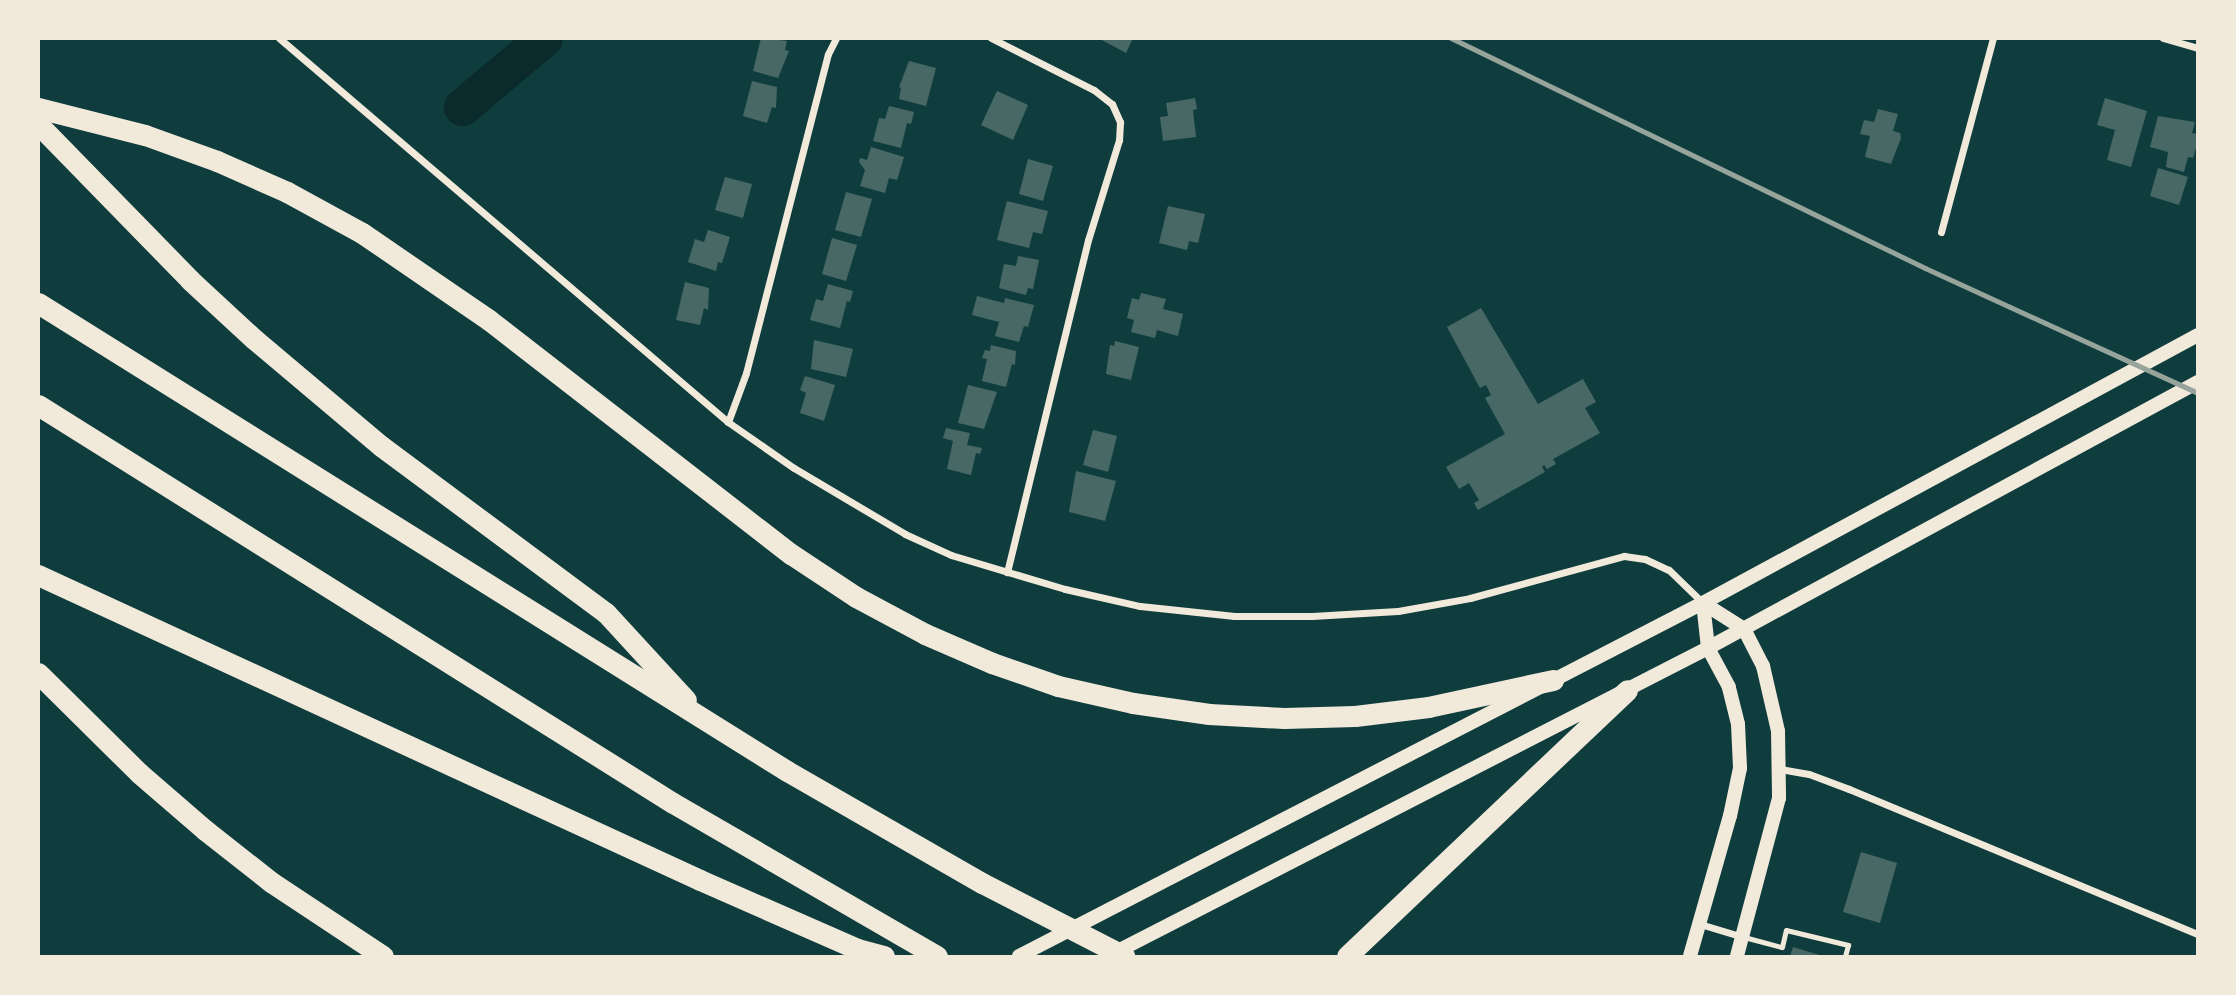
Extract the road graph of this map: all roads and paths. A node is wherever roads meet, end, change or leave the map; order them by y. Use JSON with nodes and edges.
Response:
{"nodes":[{"id":1,"x":279,"y":38,"type":"edge"},
{"id":2,"x":836,"y":38,"type":"edge"},
{"id":3,"x":1993,"y":38,"type":"edge"},
{"id":4,"x":2162,"y":38,"type":"edge"},
{"id":5,"x":992,"y":39,"type":"edge"},
{"id":6,"x":2197,"y":48,"type":"edge"},
{"id":7,"x":38,"y":108,"type":"edge"},
{"id":8,"x":38,"y":124,"type":"edge"},
{"id":9,"x":1941,"y":232,"type":"dead end"},
{"id":10,"x":38,"y":303,"type":"edge"},
{"id":11,"x":2197,"y":335,"type":"edge"},
{"id":12,"x":2197,"y":382,"type":"edge"},
{"id":13,"x":38,"y":405,"type":"edge"},
{"id":14,"x":728,"y":422,"type":"junction"},
{"id":15,"x":1007,"y":572,"type":"junction"},
{"id":16,"x":38,"y":575,"type":"edge"},
{"id":17,"x":1703,"y":603,"type":"junction"},
{"id":18,"x":1744,"y":629,"type":"junction"},
{"id":19,"x":1708,"y":648,"type":"junction"},
{"id":20,"x":38,"y":673,"type":"edge"},
{"id":21,"x":1553,"y":680,"type":"junction"},
{"id":22,"x":1627,"y":690,"type":"junction"},
{"id":23,"x":706,"y":722,"type":"junction"},
{"id":24,"x":1780,"y":769,"type":"junction"},
{"id":25,"x":1700,"y":924,"type":"junction"},
{"id":26,"x":2197,"y":934,"type":"edge"},
{"id":27,"x":1743,"y":937,"type":"junction"},
{"id":28,"x":1782,"y":947,"type":"junction"},
{"id":29,"x":383,"y":957,"type":"edge"},
{"id":30,"x":884,"y":957,"type":"edge"},
{"id":31,"x":937,"y":957,"type":"edge"},
{"id":32,"x":1019,"y":957,"type":"edge"},
{"id":33,"x":1107,"y":957,"type":"edge"},
{"id":34,"x":1124,"y":957,"type":"edge"},
{"id":35,"x":1347,"y":957,"type":"edge"},
{"id":36,"x":1689,"y":957,"type":"edge"},
{"id":37,"x":1737,"y":957,"type":"edge"},
{"id":38,"x":1779,"y":957,"type":"edge"},
{"id":39,"x":1845,"y":957,"type":"edge"}],
"edges":[{"from":1,"to":14,"type":"street"},
{"from":2,"to":14,"type":"street"},
{"from":3,"to":9,"type":"street"},
{"from":4,"to":6,"type":"street"},
{"from":5,"to":15,"type":"street"},
{"from":7,"to":21,"type":"highway"},
{"from":8,"to":23,"type":"highway"},
{"from":10,"to":23,"type":"highway"},
{"from":11,"to":17,"type":"main road"},
{"from":12,"to":18,"type":"main road"},
{"from":13,"to":31,"type":"highway"},
{"from":14,"to":15,"type":"street"},
{"from":15,"to":17,"type":"street"},
{"from":16,"to":30,"type":"highway"},
{"from":17,"to":18,"type":"main road"},
{"from":17,"to":19,"type":"main road"},
{"from":17,"to":21,"type":"main road"},
{"from":18,"to":19,"type":"main road"},
{"from":18,"to":24,"type":"main road"},
{"from":19,"to":22,"type":"main road"},
{"from":19,"to":25,"type":"main road"},
{"from":20,"to":29,"type":"highway"},
{"from":21,"to":32,"type":"main road"},
{"from":22,"to":33,"type":"main road"},
{"from":22,"to":35,"type":"highway"},
{"from":23,"to":34,"type":"highway"},
{"from":24,"to":26,"type":"street"},
{"from":24,"to":27,"type":"main road"},
{"from":25,"to":27,"type":"street"},
{"from":25,"to":36,"type":"main road"},
{"from":27,"to":28,"type":"lane"},
{"from":27,"to":37,"type":"main road"},
{"from":28,"to":38,"type":"lane"},
{"from":28,"to":39,"type":"lane"}]}
